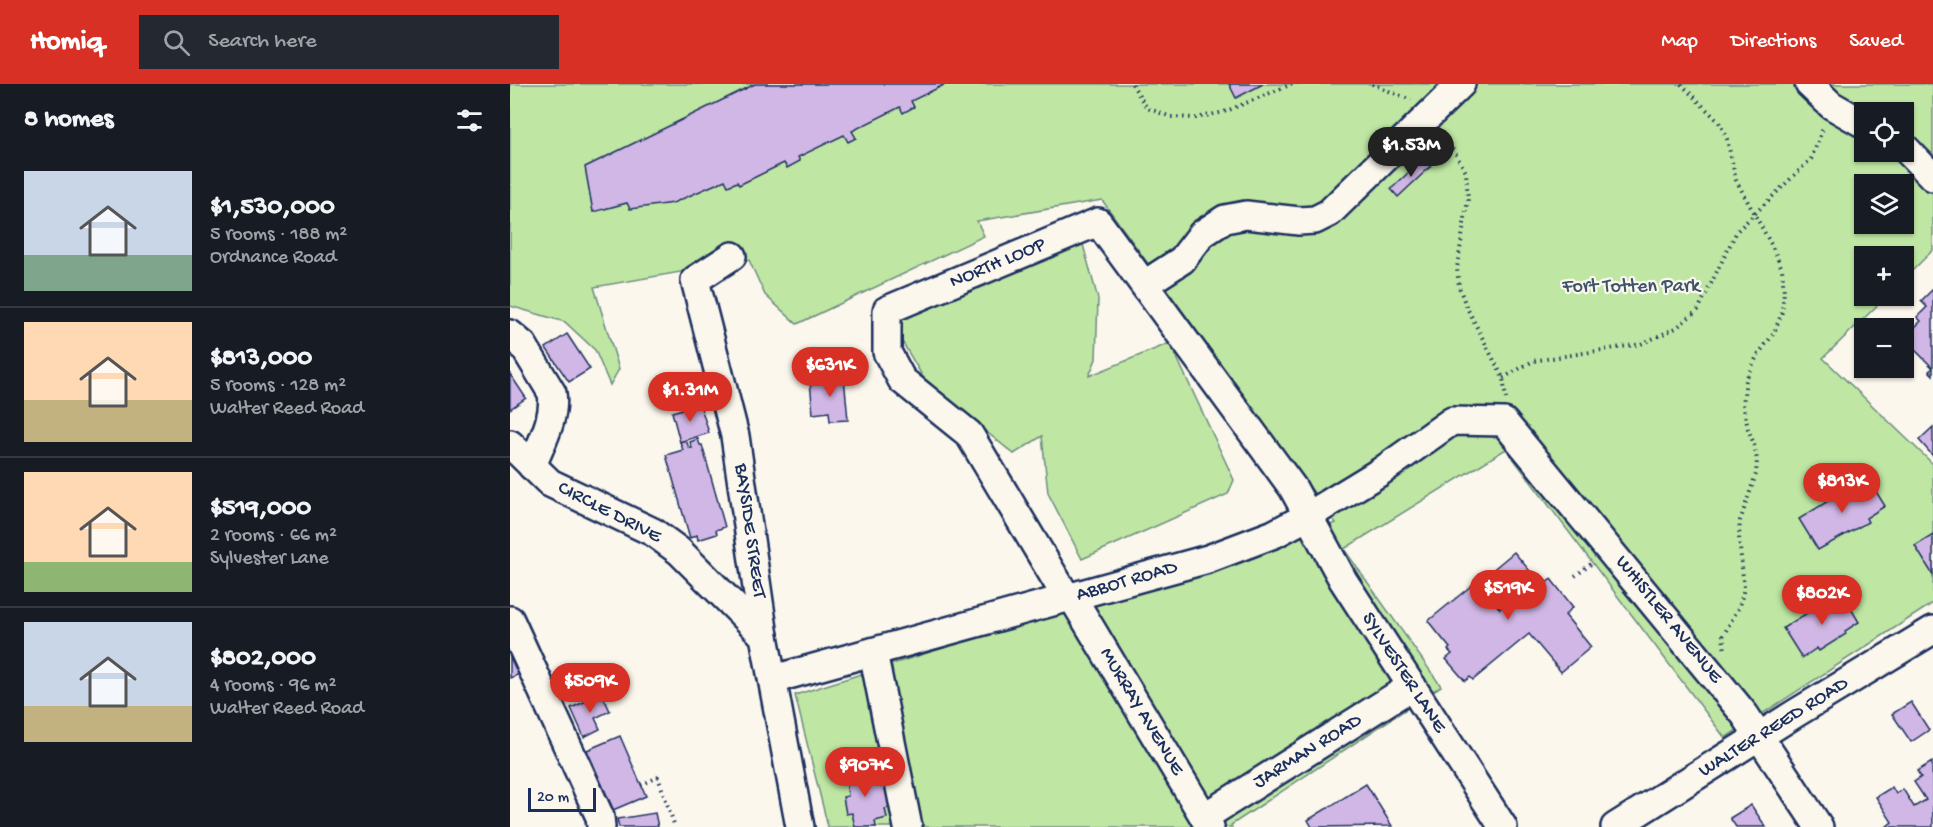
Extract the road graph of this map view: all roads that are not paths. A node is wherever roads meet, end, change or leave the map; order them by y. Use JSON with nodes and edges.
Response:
{"nodes":[{"id":1,"x":1461,"y":84,"type":"edge"},
{"id":2,"x":1809,"y":84,"type":"edge"},
{"id":3,"x":1854,"y":118,"type":"edge"},
{"id":4,"x":1914,"y":157,"type":"edge"},
{"id":5,"x":1933,"y":177,"type":"edge"},
{"id":6,"x":732,"y":256,"type":"dead end"},
{"id":7,"x":1145,"y":284,"type":"junction"},
{"id":8,"x":510,"y":334,"type":"edge"},
{"id":9,"x":1506,"y":415,"type":"joint"},
{"id":10,"x":510,"y":444,"type":"edge"},
{"id":11,"x":532,"y":466,"type":"junction"},
{"id":12,"x":1308,"y":516,"type":"junction"},
{"id":13,"x":1070,"y":597,"type":"junction"},
{"id":14,"x":510,"y":620,"type":"edge"},
{"id":15,"x":1933,"y":630,"type":"edge"},
{"id":16,"x":764,"y":636,"type":"junction"},
{"id":17,"x":873,"y":652,"type":"junction"},
{"id":18,"x":774,"y":679,"type":"junction"},
{"id":19,"x":1412,"y":686,"type":"junction"},
{"id":20,"x":1760,"y":737,"type":"junction"},
{"id":21,"x":1207,"y":822,"type":"edge"},
{"id":22,"x":601,"y":827,"type":"edge"},
{"id":23,"x":800,"y":827,"type":"edge"},
{"id":24,"x":908,"y":827,"type":"edge"},
{"id":25,"x":1503,"y":827,"type":"edge"},
{"id":26,"x":1615,"y":827,"type":"edge"},
{"id":27,"x":1819,"y":827,"type":"edge"}],
"edges":[{"from":1,"to":7,"type":"street"},
{"from":2,"to":3,"type":"street"},
{"from":4,"to":5,"type":"street"},
{"from":6,"to":16,"type":"street","name":"BAYSIDE STREET"},
{"from":7,"to":12,"type":"street","name":"NORTH LOOP"},
{"from":7,"to":13,"type":"street","name":"NORTH LOOP"},
{"from":8,"to":11,"type":"street"},
{"from":9,"to":12,"type":"street","name":"ABBOT ROAD"},
{"from":9,"to":20,"type":"street","name":"WHISTLER AVENUE"},
{"from":10,"to":11,"type":"street","name":"CIRCLE DRIVE"},
{"from":11,"to":16,"type":"street","name":"CIRCLE DRIVE"},
{"from":12,"to":13,"type":"street","name":"ABBOT ROAD"},
{"from":12,"to":19,"type":"street","name":"SYLVESTER LANE"},
{"from":13,"to":17,"type":"street","name":"ABBOT ROAD"},
{"from":13,"to":21,"type":"street","name":"MURRAY AVENUE"},
{"from":14,"to":22,"type":"street"},
{"from":15,"to":20,"type":"street","name":"WALTER REED ROAD"},
{"from":16,"to":18,"type":"street","name":"BAYSIDE STREET"},
{"from":17,"to":18,"type":"street","name":"ABBOT ROAD"},
{"from":17,"to":24,"type":"street"},
{"from":18,"to":23,"type":"street","name":"BAYSIDE STREET"},
{"from":19,"to":21,"type":"street","name":"JARMAN ROAD"},
{"from":19,"to":25,"type":"street","name":"SYLVESTER LANE"},
{"from":20,"to":26,"type":"street","name":"WALTER REED ROAD"},
{"from":20,"to":27,"type":"street","name":"WHISTLER AVENUE"}]}
